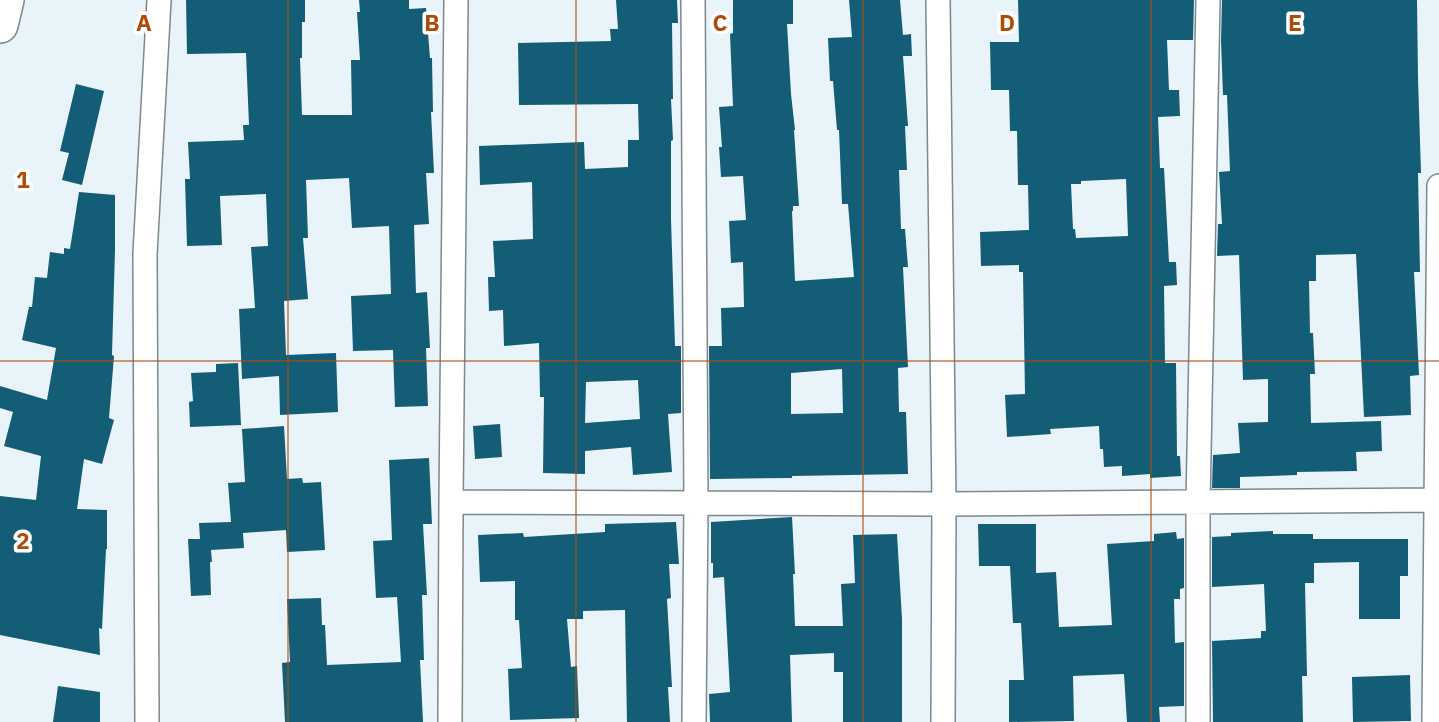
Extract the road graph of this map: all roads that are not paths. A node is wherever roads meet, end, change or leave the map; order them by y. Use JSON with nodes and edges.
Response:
{"nodes":[{"id":1,"x":6,"y":0,"type":"edge"},
{"id":2,"x":159,"y":0,"type":"edge"},
{"id":3,"x":456,"y":0,"type":"edge"},
{"id":4,"x":693,"y":0,"type":"edge"},
{"id":5,"x":938,"y":0,"type":"edge"},
{"id":6,"x":1208,"y":0,"type":"edge"},
{"id":7,"x":0,"y":25,"type":"edge"},
{"id":8,"x":1439,"y":186,"type":"edge"},
{"id":9,"x":1437,"y":500,"type":"junction"},
{"id":10,"x":451,"y":502,"type":"junction"},
{"id":11,"x":1198,"y":502,"type":"junction"},
{"id":12,"x":696,"y":503,"type":"junction"},
{"id":13,"x":944,"y":504,"type":"junction"},
{"id":14,"x":146,"y":722,"type":"edge"},
{"id":15,"x":450,"y":722,"type":"edge"},
{"id":16,"x":694,"y":722,"type":"edge"},
{"id":17,"x":943,"y":722,"type":"edge"},
{"id":18,"x":1198,"y":722,"type":"edge"},
{"id":19,"x":1434,"y":722,"type":"edge"}],
"edges":[{"from":1,"to":7,"type":"main road"},
{"from":2,"to":14,"type":"street"},
{"from":3,"to":10,"type":"street"},
{"from":4,"to":12,"type":"street"},
{"from":5,"to":13,"type":"street"},
{"from":6,"to":11,"type":"street"},
{"from":8,"to":9,"type":"street"},
{"from":9,"to":11,"type":"street"},
{"from":9,"to":19,"type":"street"},
{"from":10,"to":12,"type":"street"},
{"from":10,"to":15,"type":"street"},
{"from":11,"to":13,"type":"street"},
{"from":11,"to":18,"type":"street"},
{"from":12,"to":13,"type":"street"},
{"from":12,"to":16,"type":"street"},
{"from":13,"to":17,"type":"street"}]}
